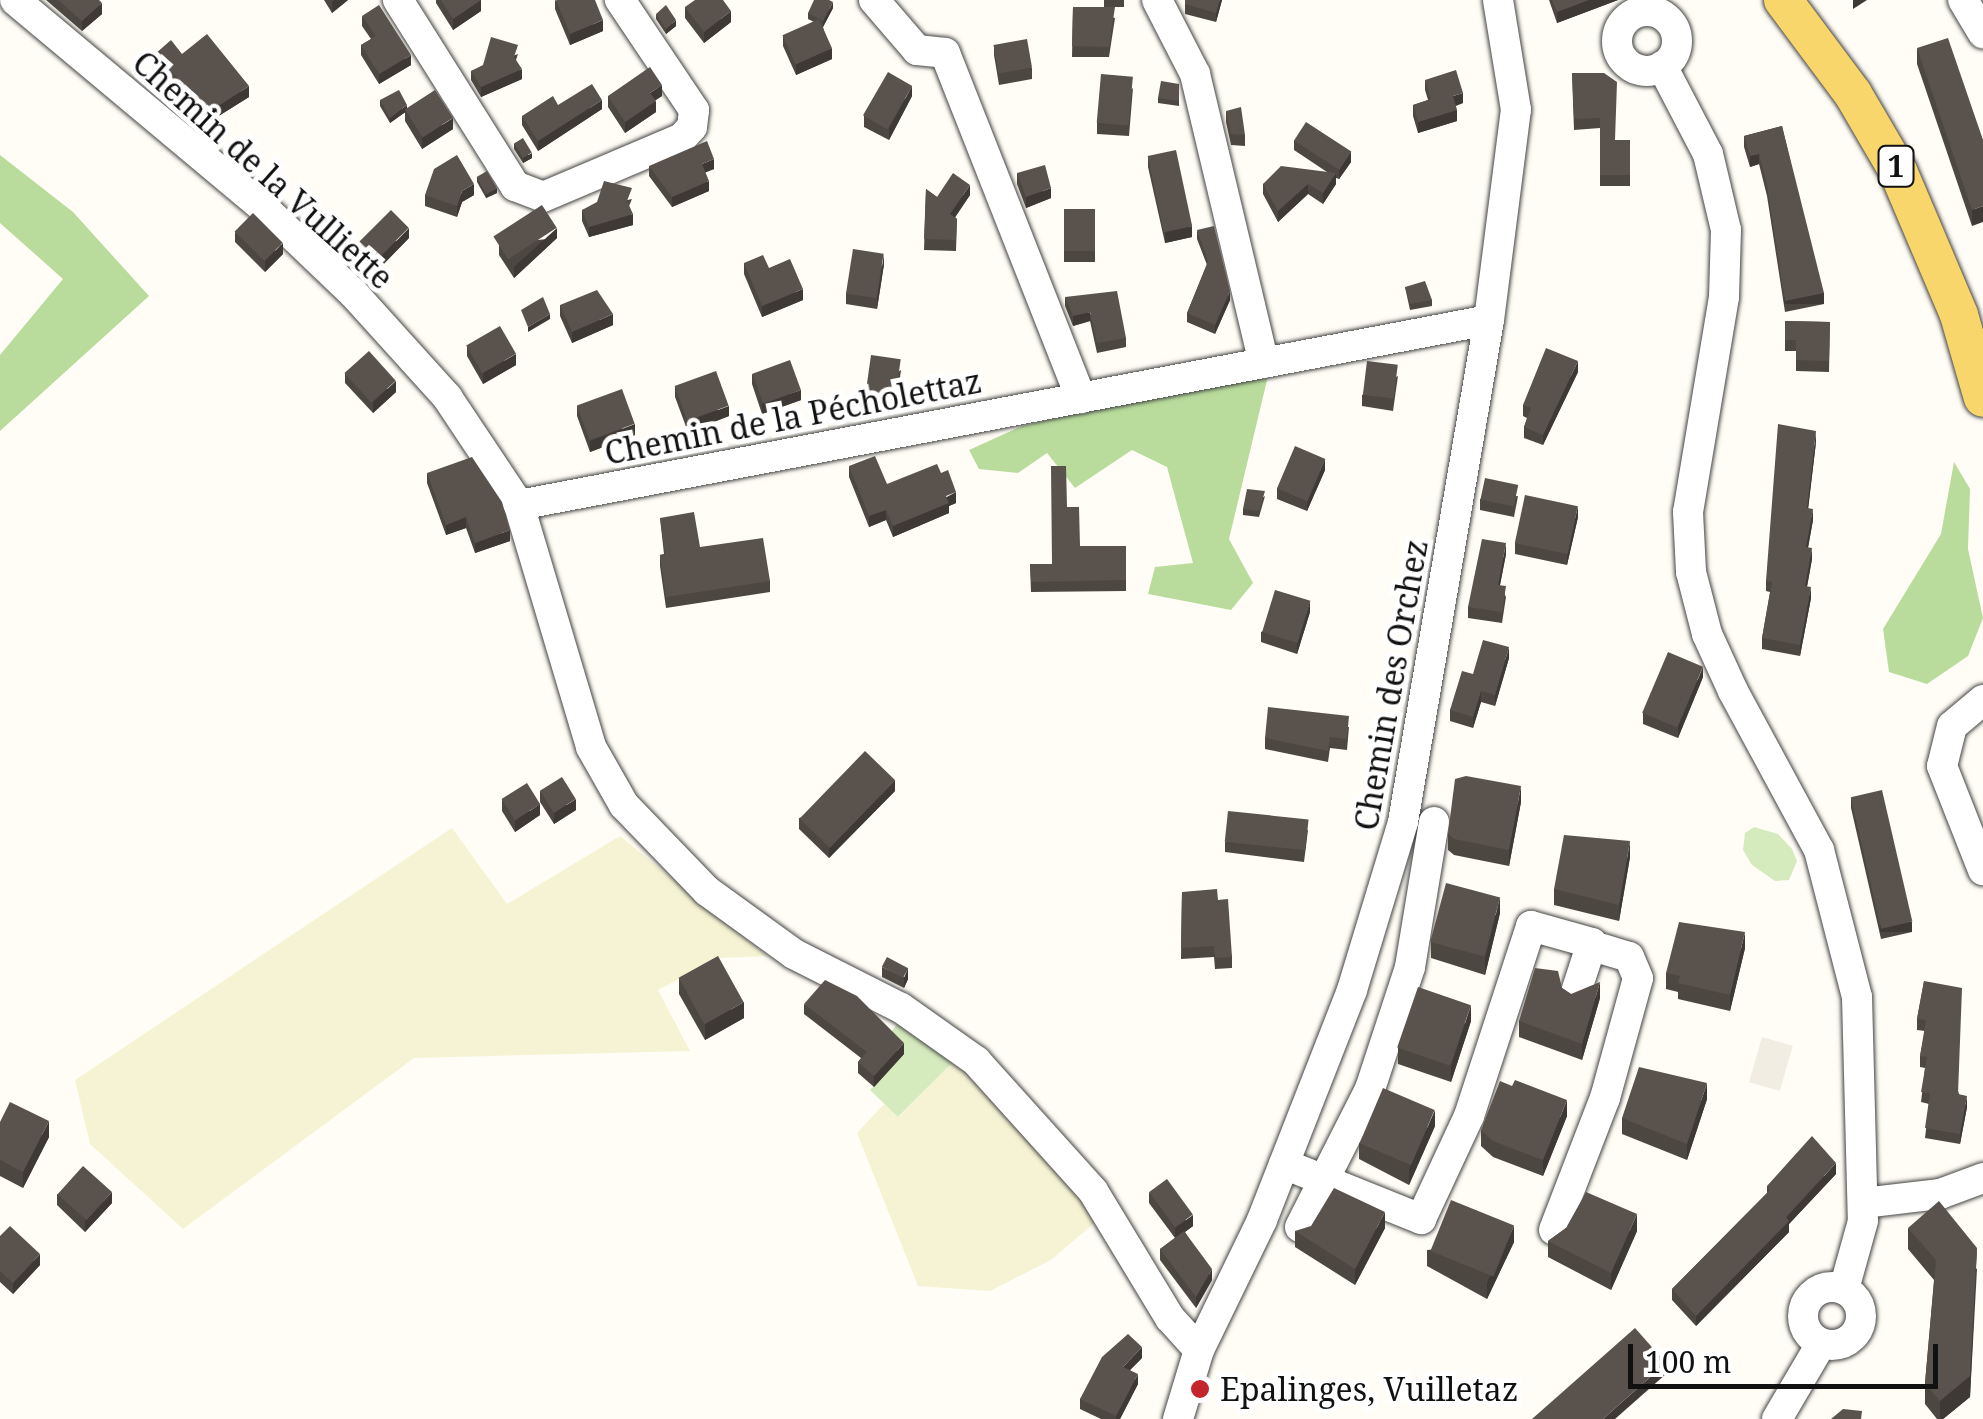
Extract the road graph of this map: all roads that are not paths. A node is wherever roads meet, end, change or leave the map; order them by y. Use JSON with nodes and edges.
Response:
{"nodes":[{"id":1,"x":15,"y":0,"type":"edge"},
{"id":2,"x":398,"y":0,"type":"edge"},
{"id":3,"x":620,"y":0,"type":"edge"},
{"id":4,"x":874,"y":0,"type":"edge"},
{"id":5,"x":1157,"y":0,"type":"edge"},
{"id":6,"x":1498,"y":0,"type":"edge"},
{"id":7,"x":1783,"y":0,"type":"edge"},
{"id":8,"x":1962,"y":0,"type":"edge"},
{"id":9,"x":1983,"y":33,"type":"edge"},
{"id":10,"x":1662,"y":66,"type":"dead end"},
{"id":11,"x":1490,"y":320,"type":"junction"},
{"id":12,"x":1977,"y":358,"type":"edge"},
{"id":13,"x":1264,"y":362,"type":"junction"},
{"id":14,"x":1081,"y":398,"type":"junction"},
{"id":15,"x":1983,"y":398,"type":"edge"},
{"id":16,"x":519,"y":505,"type":"junction"},
{"id":17,"x":1983,"y":700,"type":"edge"},
{"id":18,"x":1434,"y":822,"type":"dead end"},
{"id":19,"x":1983,"y":870,"type":"edge"},
{"id":20,"x":1602,"y":949,"type":"dead end"},
{"id":21,"x":1576,"y":992,"type":"edge"},
{"id":22,"x":1284,"y":1164,"type":"junction"},
{"id":23,"x":1328,"y":1177,"type":"junction"},
{"id":24,"x":1983,"y":1178,"type":"edge"},
{"id":25,"x":1863,"y":1203,"type":"junction"},
{"id":26,"x":1300,"y":1227,"type":"edge"},
{"id":27,"x":1554,"y":1230,"type":"dead end"},
{"id":28,"x":1844,"y":1289,"type":"junction"},
{"id":29,"x":1821,"y":1344,"type":"junction"},
{"id":30,"x":1199,"y":1350,"type":"junction"},
{"id":31,"x":1178,"y":1419,"type":"edge"},
{"id":32,"x":1777,"y":1419,"type":"edge"}],
"edges":[{"from":1,"to":16,"type":"street","name":"Chemin de la Vulliette"},
{"from":2,"to":3,"type":"street"},
{"from":4,"to":14,"type":"street"},
{"from":5,"to":13,"type":"street"},
{"from":6,"to":11,"type":"street","name":"Chemin des Orchez"},
{"from":7,"to":12,"type":"main road","number":"1"},
{"from":8,"to":9,"type":"street"},
{"from":10,"to":25,"type":"street"},
{"from":11,"to":13,"type":"street","name":"Chemin de la Pécholettaz"},
{"from":11,"to":22,"type":"street","name":"Chemin des Orchez"},
{"from":12,"to":15,"type":"main road","number":"1"},
{"from":13,"to":14,"type":"street","name":"Chemin de la Pécholettaz"},
{"from":14,"to":16,"type":"street","name":"Chemin de la Pécholettaz"},
{"from":16,"to":30,"type":"street","name":"Chemin de la Vulliette"},
{"from":17,"to":19,"type":"street"},
{"from":18,"to":23,"type":"street"},
{"from":20,"to":27,"type":"street"},
{"from":21,"to":23,"type":"street"},
{"from":22,"to":23,"type":"street"},
{"from":22,"to":30,"type":"street","name":"Chemin des Orchez"},
{"from":23,"to":26,"type":"street"},
{"from":24,"to":25,"type":"street"},
{"from":25,"to":28,"type":"street"},
{"from":28,"to":29,"type":"street"},
{"from":28,"to":29,"type":"street"},
{"from":29,"to":32,"type":"street"},
{"from":30,"to":31,"type":"street","name":"Chemin des Orchez"}]}
